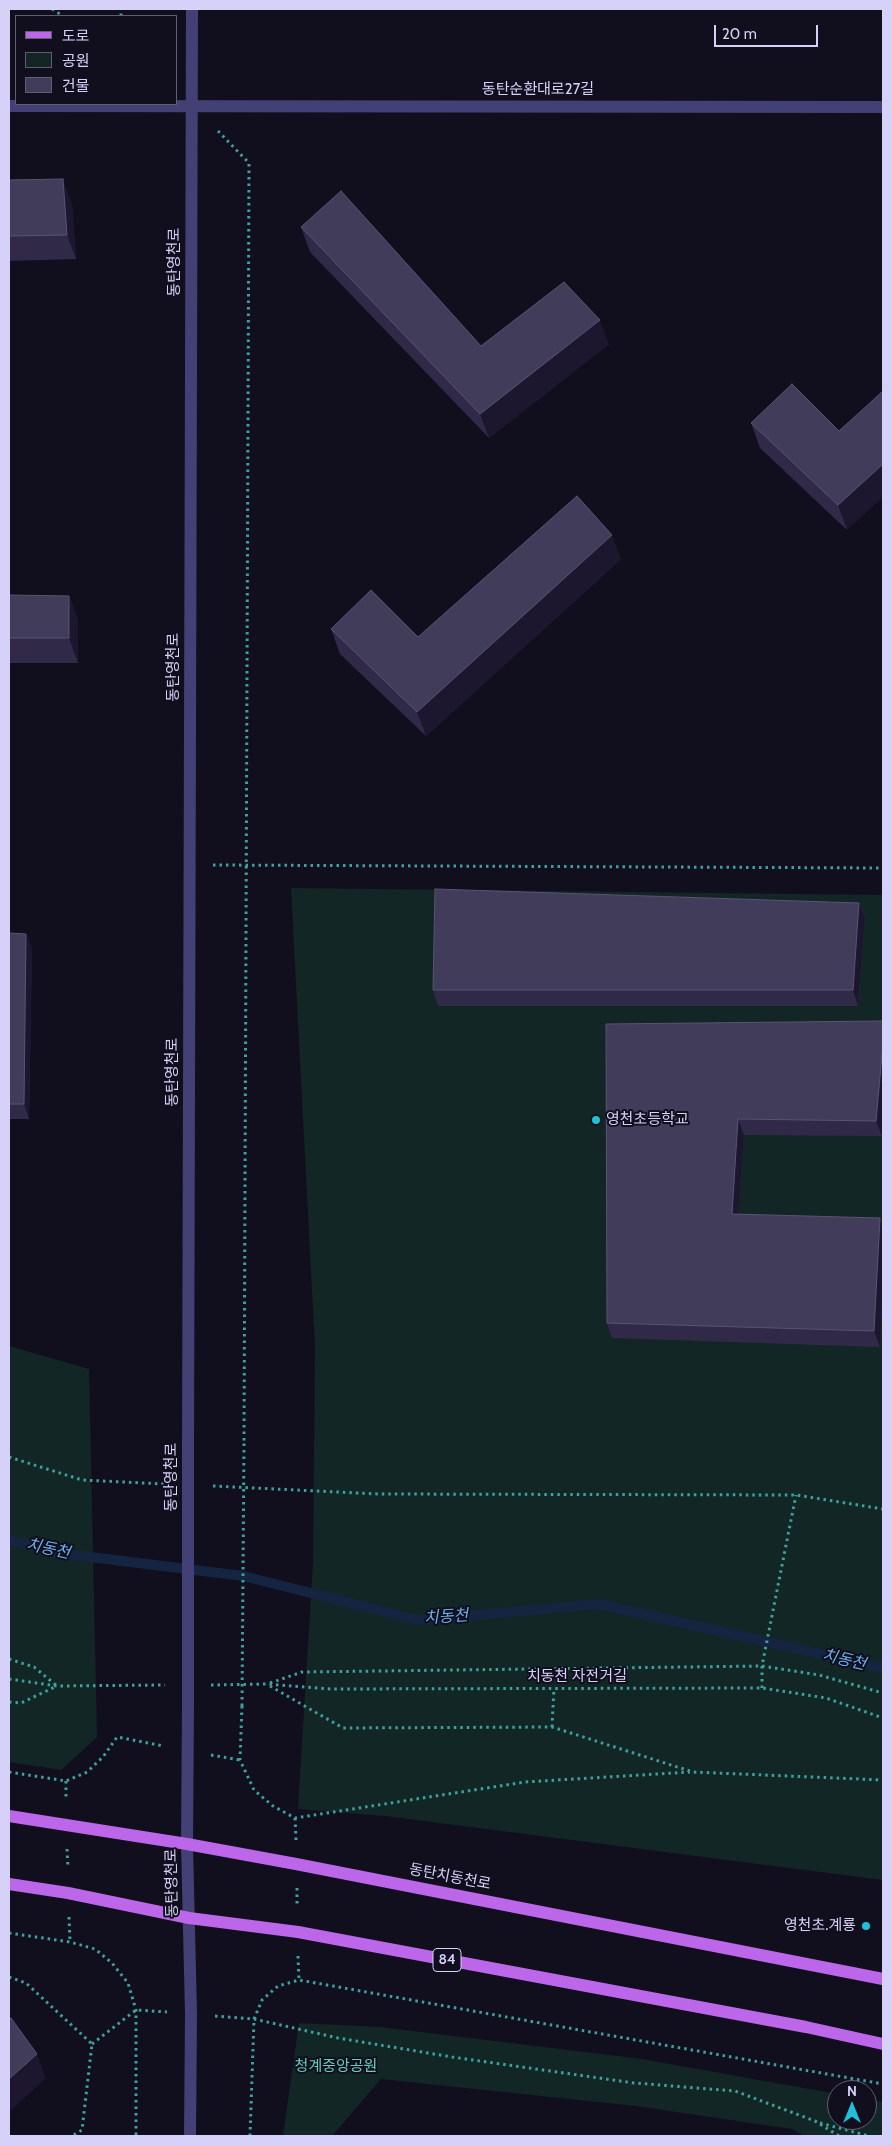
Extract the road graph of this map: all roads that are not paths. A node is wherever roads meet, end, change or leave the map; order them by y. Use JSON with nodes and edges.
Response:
{"nodes":[{"id":1,"x":192,"y":9,"type":"edge"},
{"id":2,"x":192,"y":105,"type":"junction"},
{"id":3,"x":9,"y":106,"type":"edge"},
{"id":4,"x":883,"y":107,"type":"edge"},
{"id":5,"x":9,"y":1816,"type":"edge"},
{"id":6,"x":187,"y":1844,"type":"junction"},
{"id":7,"x":9,"y":1884,"type":"edge"},
{"id":8,"x":189,"y":1918,"type":"junction"},
{"id":9,"x":883,"y":1979,"type":"edge"},
{"id":10,"x":883,"y":2044,"type":"edge"},
{"id":11,"x":190,"y":2136,"type":"edge"}],
"edges":[{"from":1,"to":2,"type":"street","name":"동탄영천로"},
{"from":2,"to":3,"type":"street","name":"동탄순환대로27길"},
{"from":2,"to":4,"type":"street","name":"동탄순환대로27길"},
{"from":2,"to":6,"type":"street","name":"동탄영천로","bridge":true},
{"from":5,"to":6,"type":"main road","name":"동탄치동천로"},
{"from":6,"to":8,"type":"street","name":"동탄영천로"},
{"from":6,"to":9,"type":"main road","name":"동탄치동천로"},
{"from":7,"to":8,"type":"main road","number":"84"},
{"from":8,"to":10,"type":"main road","number":"84"},
{"from":8,"to":11,"type":"street","name":"동탄영천로"}]}
